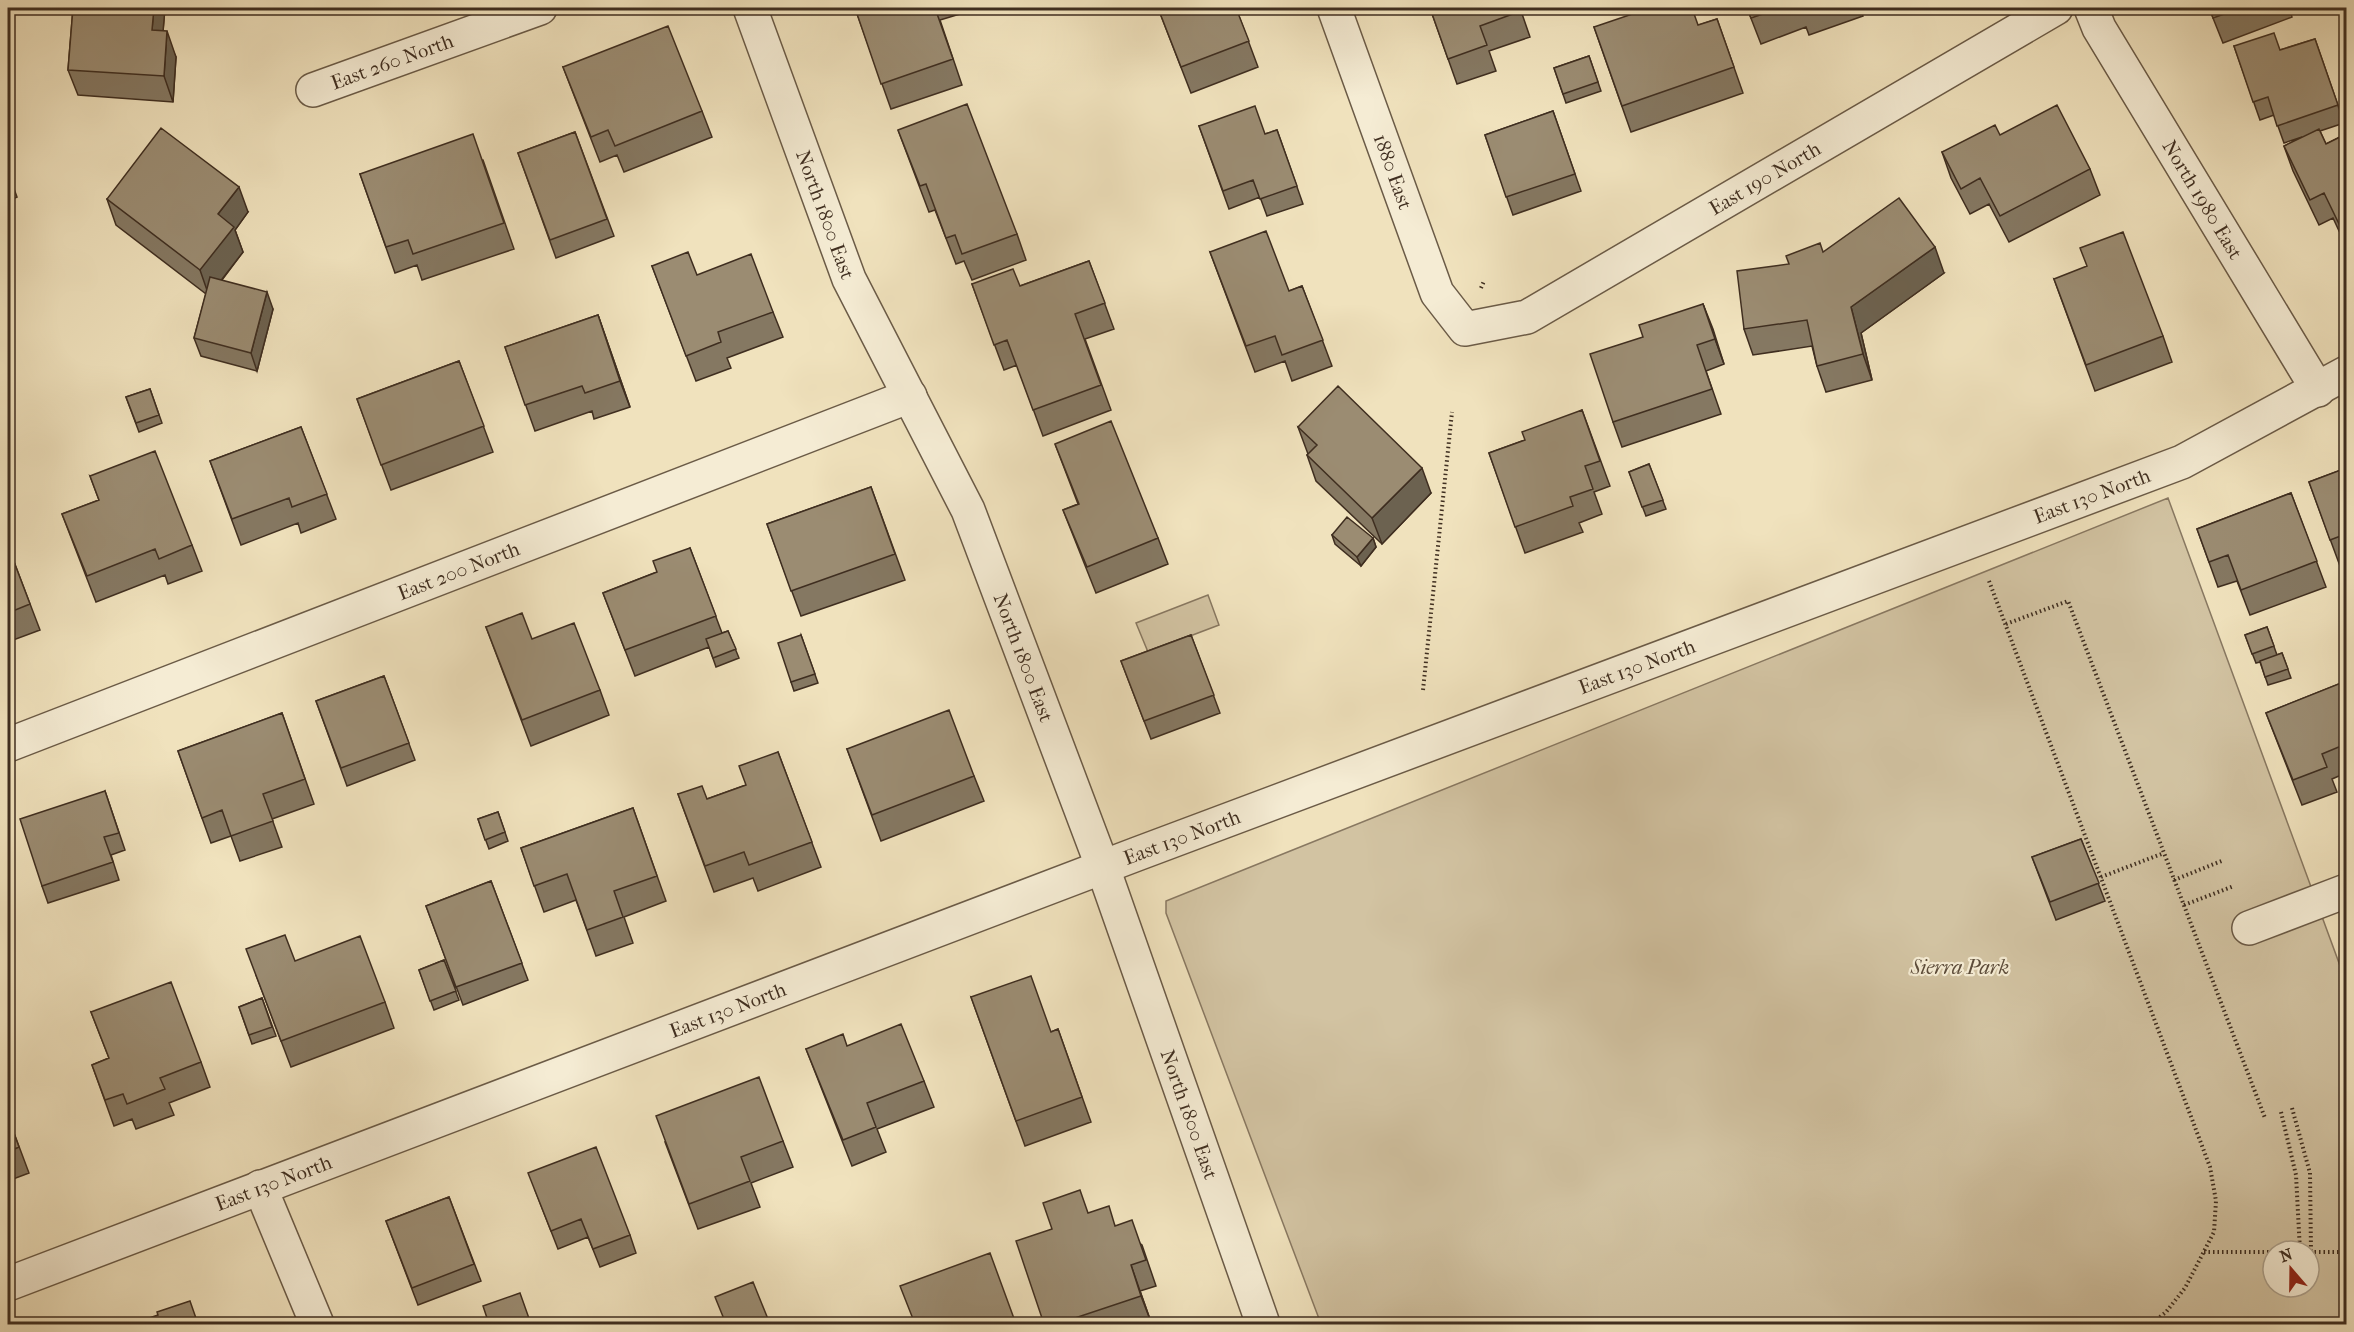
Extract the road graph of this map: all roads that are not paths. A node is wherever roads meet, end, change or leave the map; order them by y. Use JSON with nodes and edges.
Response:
{"nodes":[{"id":1,"x":540,"y":8,"type":"edge"},
{"id":2,"x":750,"y":8,"type":"edge"},
{"id":3,"x":1334,"y":8,"type":"edge"},
{"id":4,"x":2055,"y":8,"type":"edge"},
{"id":5,"x":2091,"y":8,"type":"edge"},
{"id":6,"x":313,"y":90,"type":"dead end"},
{"id":7,"x":1465,"y":330,"type":"joint"},
{"id":8,"x":2346,"y":373,"type":"edge"},
{"id":9,"x":2318,"y":390,"type":"junction"},
{"id":10,"x":910,"y":396,"type":"junction"},
{"id":11,"x":8,"y":745,"type":"edge"},
{"id":12,"x":1103,"y":868,"type":"junction"},
{"id":13,"x":2346,"y":891,"type":"edge"},
{"id":14,"x":2249,"y":928,"type":"dead end"},
{"id":15,"x":260,"y":1187,"type":"junction"},
{"id":16,"x":8,"y":1284,"type":"edge"},
{"id":17,"x":317,"y":1324,"type":"edge"},
{"id":18,"x":1263,"y":1324,"type":"edge"}],
"edges":[{"from":1,"to":6,"type":"street","name":"East 260 North"},
{"from":2,"to":10,"type":"street","name":"North 1800 East"},
{"from":3,"to":7,"type":"street","name":"1880 East"},
{"from":4,"to":7,"type":"street","name":"East 190 North"},
{"from":5,"to":9,"type":"street","name":"North 1980 East"},
{"from":8,"to":9,"type":"street","name":"East 130 North"},
{"from":9,"to":12,"type":"street","name":"East 130 North"},
{"from":10,"to":11,"type":"street","name":"East 200 North"},
{"from":10,"to":12,"type":"street","name":"North 1800 East"},
{"from":12,"to":15,"type":"street","name":"East 130 North"},
{"from":12,"to":18,"type":"street","name":"North 1800 East"},
{"from":13,"to":14,"type":"street"},
{"from":15,"to":16,"type":"street","name":"East 130 North"},
{"from":15,"to":17,"type":"street"}]}
